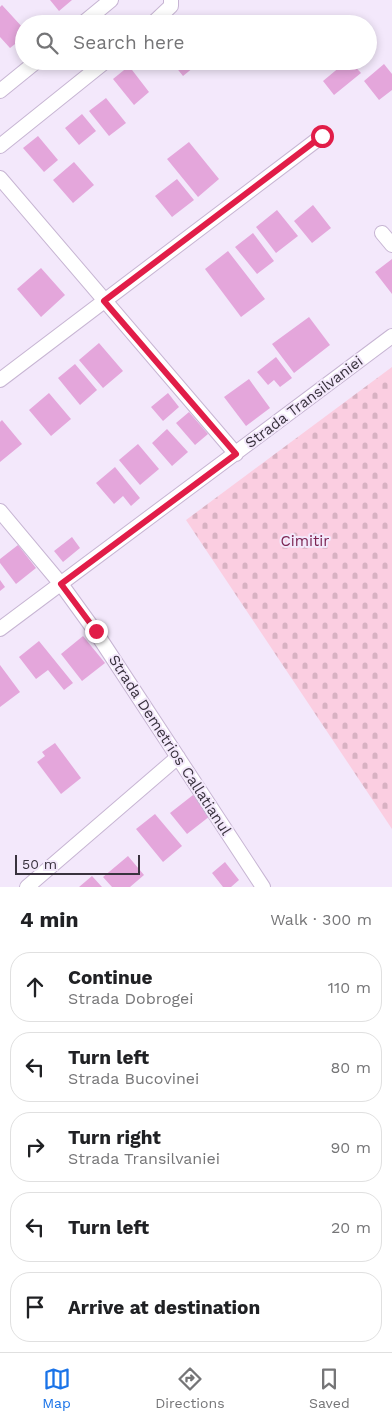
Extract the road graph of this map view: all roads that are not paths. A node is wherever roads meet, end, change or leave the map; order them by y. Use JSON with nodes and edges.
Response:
{"nodes":[{"id":1,"x":111,"y":0,"type":"edge"},
{"id":2,"x":170,"y":0,"type":"edge"},
{"id":3,"x":93,"y":15,"type":"edge"},
{"id":4,"x":162,"y":15,"type":"edge"},
{"id":5,"x":26,"y":70,"type":"edge"},
{"id":6,"x":95,"y":70,"type":"edge"},
{"id":7,"x":0,"y":92,"type":"edge"},
{"id":8,"x":322,"y":136,"type":"dead end"},
{"id":9,"x":0,"y":146,"type":"edge"},
{"id":10,"x":0,"y":178,"type":"edge"},
{"id":11,"x":382,"y":233,"type":"dead end"},
{"id":12,"x":392,"y":245,"type":"edge"},
{"id":13,"x":104,"y":301,"type":"junction"},
{"id":14,"x":392,"y":336,"type":"edge"},
{"id":15,"x":2,"y":375,"type":"edge"},
{"id":16,"x":236,"y":454,"type":"junction"},
{"id":17,"x":0,"y":511,"type":"edge"},
{"id":18,"x":61,"y":584,"type":"junction"},
{"id":19,"x":0,"y":629,"type":"edge"},
{"id":20,"x":178,"y":757,"type":"junction"},
{"id":21,"x":26,"y":887,"type":"edge"},
{"id":22,"x":263,"y":887,"type":"edge"}],
"edges":[{"from":1,"to":3,"type":"street"},
{"from":2,"to":4,"type":"street"},
{"from":5,"to":7,"type":"street"},
{"from":6,"to":9,"type":"street"},
{"from":8,"to":13,"type":"street"},
{"from":10,"to":13,"type":"street"},
{"from":11,"to":12,"type":"street"},
{"from":13,"to":15,"type":"street"},
{"from":13,"to":16,"type":"street"},
{"from":14,"to":16,"type":"street","name":"Strada Transilvaniei"},
{"from":16,"to":18,"type":"street","name":"Strada Transilvaniei"},
{"from":17,"to":18,"type":"street","name":"Strada Demetrios Callatianul"},
{"from":18,"to":19,"type":"street","name":"Strada Transilvaniei"},
{"from":18,"to":20,"type":"street","name":"Strada Demetrios Callatianul"},
{"from":20,"to":21,"type":"street"},
{"from":20,"to":22,"type":"street","name":"Strada Demetrios Callatianul"}]}
